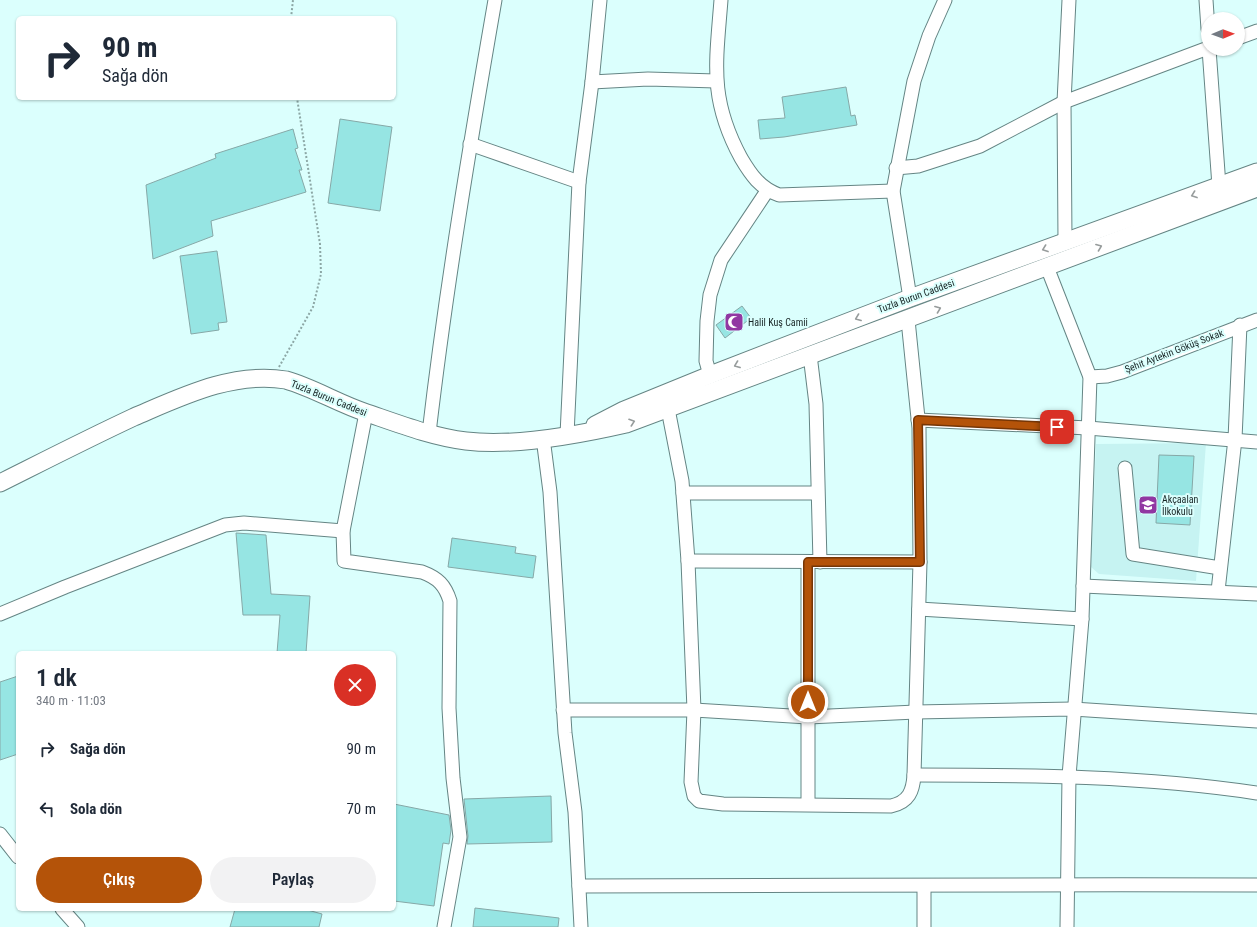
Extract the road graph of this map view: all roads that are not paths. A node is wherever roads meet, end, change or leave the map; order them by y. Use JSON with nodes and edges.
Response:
{"nodes":[{"id":1,"x":495,"y":0,"type":"edge"},
{"id":2,"x":600,"y":0,"type":"edge"},
{"id":3,"x":721,"y":0,"type":"edge"},
{"id":4,"x":945,"y":0,"type":"edge"},
{"id":5,"x":1069,"y":0,"type":"edge"},
{"id":6,"x":1206,"y":0,"type":"edge"},
{"id":7,"x":1207,"y":12,"type":"edge"},
{"id":8,"x":1257,"y":31,"type":"edge"},
{"id":9,"x":1245,"y":35,"type":"edge"},
{"id":10,"x":1201,"y":52,"type":"edge"},
{"id":11,"x":1210,"y":56,"type":"edge"},
{"id":12,"x":716,"y":81,"type":"junction"},
{"id":13,"x":592,"y":82,"type":"junction"},
{"id":14,"x":1064,"y":102,"type":"junction"},
{"id":15,"x":470,"y":144,"type":"junction"},
{"id":16,"x":896,"y":168,"type":"junction"},
{"id":17,"x":1257,"y":172,"type":"edge"},
{"id":18,"x":579,"y":182,"type":"junction"},
{"id":19,"x":1219,"y":186,"type":"junction"},
{"id":20,"x":1257,"y":188,"type":"edge"},
{"id":21,"x":767,"y":191,"type":"junction"},
{"id":22,"x":893,"y":191,"type":"junction"},
{"id":23,"x":1065,"y":242,"type":"junction"},
{"id":24,"x":1047,"y":267,"type":"junction"},
{"id":25,"x":910,"y":298,"type":"junction"},
{"id":26,"x":908,"y":320,"type":"junction"},
{"id":27,"x":1257,"y":320,"type":"edge"},
{"id":28,"x":1240,"y":325,"type":"junction"},
{"id":29,"x":810,"y":355,"type":"junction"},
{"id":30,"x":710,"y":375,"type":"junction"},
{"id":31,"x":1090,"y":377,"type":"junction"},
{"id":32,"x":668,"y":409,"type":"junction"},
{"id":33,"x":366,"y":413,"type":"junction"},
{"id":34,"x":918,"y":420,"type":"junction"},
{"id":35,"x":1088,"y":428,"type":"junction"},
{"id":36,"x":429,"y":433,"type":"junction"},
{"id":37,"x":574,"y":434,"type":"junction"},
{"id":38,"x":542,"y":438,"type":"junction"},
{"id":39,"x":1235,"y":439,"type":"junction"},
{"id":40,"x":1257,"y":442,"type":"edge"},
{"id":41,"x":1125,"y":468,"type":"dead end"},
{"id":42,"x":0,"y":483,"type":"edge"},
{"id":43,"x":683,"y":492,"type":"junction"},
{"id":44,"x":817,"y":493,"type":"junction"},
{"id":45,"x":343,"y":531,"type":"junction"},
{"id":46,"x":688,"y":561,"type":"junction"},
{"id":47,"x":814,"y":562,"type":"junction"},
{"id":48,"x":920,"y":562,"type":"junction"},
{"id":49,"x":1220,"y":568,"type":"junction"},
{"id":50,"x":1083,"y":586,"type":"junction"},
{"id":51,"x":1218,"y":591,"type":"junction"},
{"id":52,"x":1257,"y":594,"type":"edge"},
{"id":53,"x":919,"y":609,"type":"junction"},
{"id":54,"x":0,"y":614,"type":"edge"},
{"id":55,"x":1082,"y":619,"type":"junction"},
{"id":56,"x":1074,"y":709,"type":"junction"},
{"id":57,"x":563,"y":710,"type":"junction"},
{"id":58,"x":694,"y":710,"type":"junction"},
{"id":59,"x":916,"y":712,"type":"junction"},
{"id":60,"x":808,"y":717,"type":"junction"},
{"id":61,"x":1257,"y":721,"type":"edge"},
{"id":62,"x":914,"y":775,"type":"junction"},
{"id":63,"x":1069,"y":776,"type":"junction"},
{"id":64,"x":1257,"y":793,"type":"edge"},
{"id":65,"x":808,"y":804,"type":"junction"},
{"id":66,"x":0,"y":834,"type":"edge"},
{"id":67,"x":16,"y":854,"type":"edge"},
{"id":68,"x":1067,"y":884,"type":"junction"},
{"id":69,"x":1257,"y":885,"type":"edge"},
{"id":70,"x":579,"y":886,"type":"junction"},
{"id":71,"x":924,"y":886,"type":"junction"},
{"id":72,"x":64,"y":911,"type":"edge"},
{"id":73,"x":78,"y":927,"type":"edge"},
{"id":74,"x":444,"y":927,"type":"edge"},
{"id":75,"x":581,"y":927,"type":"edge"},
{"id":76,"x":924,"y":927,"type":"edge"},
{"id":77,"x":1067,"y":927,"type":"edge"}],
"edges":[{"from":1,"to":15,"type":"street"},
{"from":2,"to":13,"type":"street"},
{"from":3,"to":12,"type":"street"},
{"from":4,"to":16,"type":"street"},
{"from":5,"to":14,"type":"street"},
{"from":6,"to":7,"type":"street"},
{"from":8,"to":9,"type":"street"},
{"from":10,"to":14,"type":"street"},
{"from":11,"to":19,"type":"street"},
{"from":12,"to":13,"type":"street"},
{"from":12,"to":21,"type":"street"},
{"from":13,"to":18,"type":"street"},
{"from":14,"to":16,"type":"street"},
{"from":14,"to":23,"type":"street"},
{"from":15,"to":18,"type":"street"},
{"from":15,"to":36,"type":"street"},
{"from":16,"to":22,"type":"street"},
{"from":17,"to":19,"type":"main road","name":"Tuzla Burun Caddesi"},
{"from":18,"to":37,"type":"street"},
{"from":19,"to":23,"type":"main road","name":"Tuzla Burun Caddesi","one_way":true},
{"from":24,"to":20,"type":"main road","name":"Tuzla Burun Caddesi","one_way":true},
{"from":21,"to":22,"type":"street"},
{"from":21,"to":30,"type":"street"},
{"from":22,"to":25,"type":"street"},
{"from":23,"to":25,"type":"main road","name":"Tuzla Burun Caddesi","one_way":true},
{"from":26,"to":24,"type":"main road","name":"Tuzla Burun Caddesi","one_way":true},
{"from":24,"to":31,"type":"street"},
{"from":25,"to":30,"type":"main road","name":"Tuzla Burun Caddesi","one_way":true},
{"from":26,"to":29,"type":"main road","name":"Tuzla Burun Caddesi"},
{"from":26,"to":34,"type":"street"},
{"from":27,"to":28,"type":"street","name":"Şehit Aytekin Göküş Sokak"},
{"from":28,"to":31,"type":"street","name":"Şehit Aytekin Göküş Sokak"},
{"from":28,"to":39,"type":"street"},
{"from":29,"to":32,"type":"main road","name":"Tuzla Burun Caddesi"},
{"from":29,"to":44,"type":"street"},
{"from":30,"to":37,"type":"main road","name":"Tuzla Burun Caddesi"},
{"from":31,"to":35,"type":"street"},
{"from":37,"to":32,"type":"main road","name":"Tuzla Burun Caddesi","one_way":true},
{"from":32,"to":43,"type":"street"},
{"from":33,"to":36,"type":"main road","name":"Tuzla Burun Caddesi"},
{"from":33,"to":42,"type":"main road","name":"Tuzla Burun Caddesi"},
{"from":33,"to":45,"type":"street"},
{"from":34,"to":35,"type":"street"},
{"from":34,"to":48,"type":"street"},
{"from":35,"to":39,"type":"street"},
{"from":35,"to":50,"type":"street"},
{"from":36,"to":38,"type":"main road","name":"Tuzla Burun Caddesi"},
{"from":37,"to":38,"type":"main road","name":"Tuzla Burun Caddesi"},
{"from":38,"to":57,"type":"street"},
{"from":39,"to":40,"type":"street"},
{"from":39,"to":49,"type":"street"},
{"from":41,"to":49,"type":"street"},
{"from":43,"to":44,"type":"street"},
{"from":43,"to":46,"type":"street"},
{"from":44,"to":47,"type":"street"},
{"from":45,"to":54,"type":"street"},
{"from":45,"to":74,"type":"street"},
{"from":46,"to":47,"type":"street"},
{"from":46,"to":58,"type":"street"},
{"from":47,"to":48,"type":"street"},
{"from":47,"to":60,"type":"street"},
{"from":48,"to":53,"type":"street"},
{"from":49,"to":51,"type":"street"},
{"from":50,"to":51,"type":"street"},
{"from":50,"to":55,"type":"street"},
{"from":51,"to":52,"type":"street"},
{"from":53,"to":55,"type":"street"},
{"from":53,"to":59,"type":"street"},
{"from":55,"to":56,"type":"street"},
{"from":56,"to":59,"type":"street"},
{"from":56,"to":61,"type":"street"},
{"from":56,"to":63,"type":"street"},
{"from":57,"to":58,"type":"street"},
{"from":57,"to":70,"type":"street"},
{"from":58,"to":60,"type":"street"},
{"from":58,"to":65,"type":"street"},
{"from":59,"to":60,"type":"street"},
{"from":59,"to":62,"type":"street"},
{"from":60,"to":65,"type":"street"},
{"from":62,"to":63,"type":"street"},
{"from":62,"to":65,"type":"street"},
{"from":63,"to":64,"type":"street"},
{"from":63,"to":68,"type":"street"},
{"from":66,"to":67,"type":"street"},
{"from":68,"to":69,"type":"street"},
{"from":68,"to":71,"type":"street"},
{"from":68,"to":77,"type":"street"},
{"from":70,"to":71,"type":"street"},
{"from":70,"to":75,"type":"street"},
{"from":71,"to":76,"type":"street"},
{"from":72,"to":73,"type":"street"}]}
